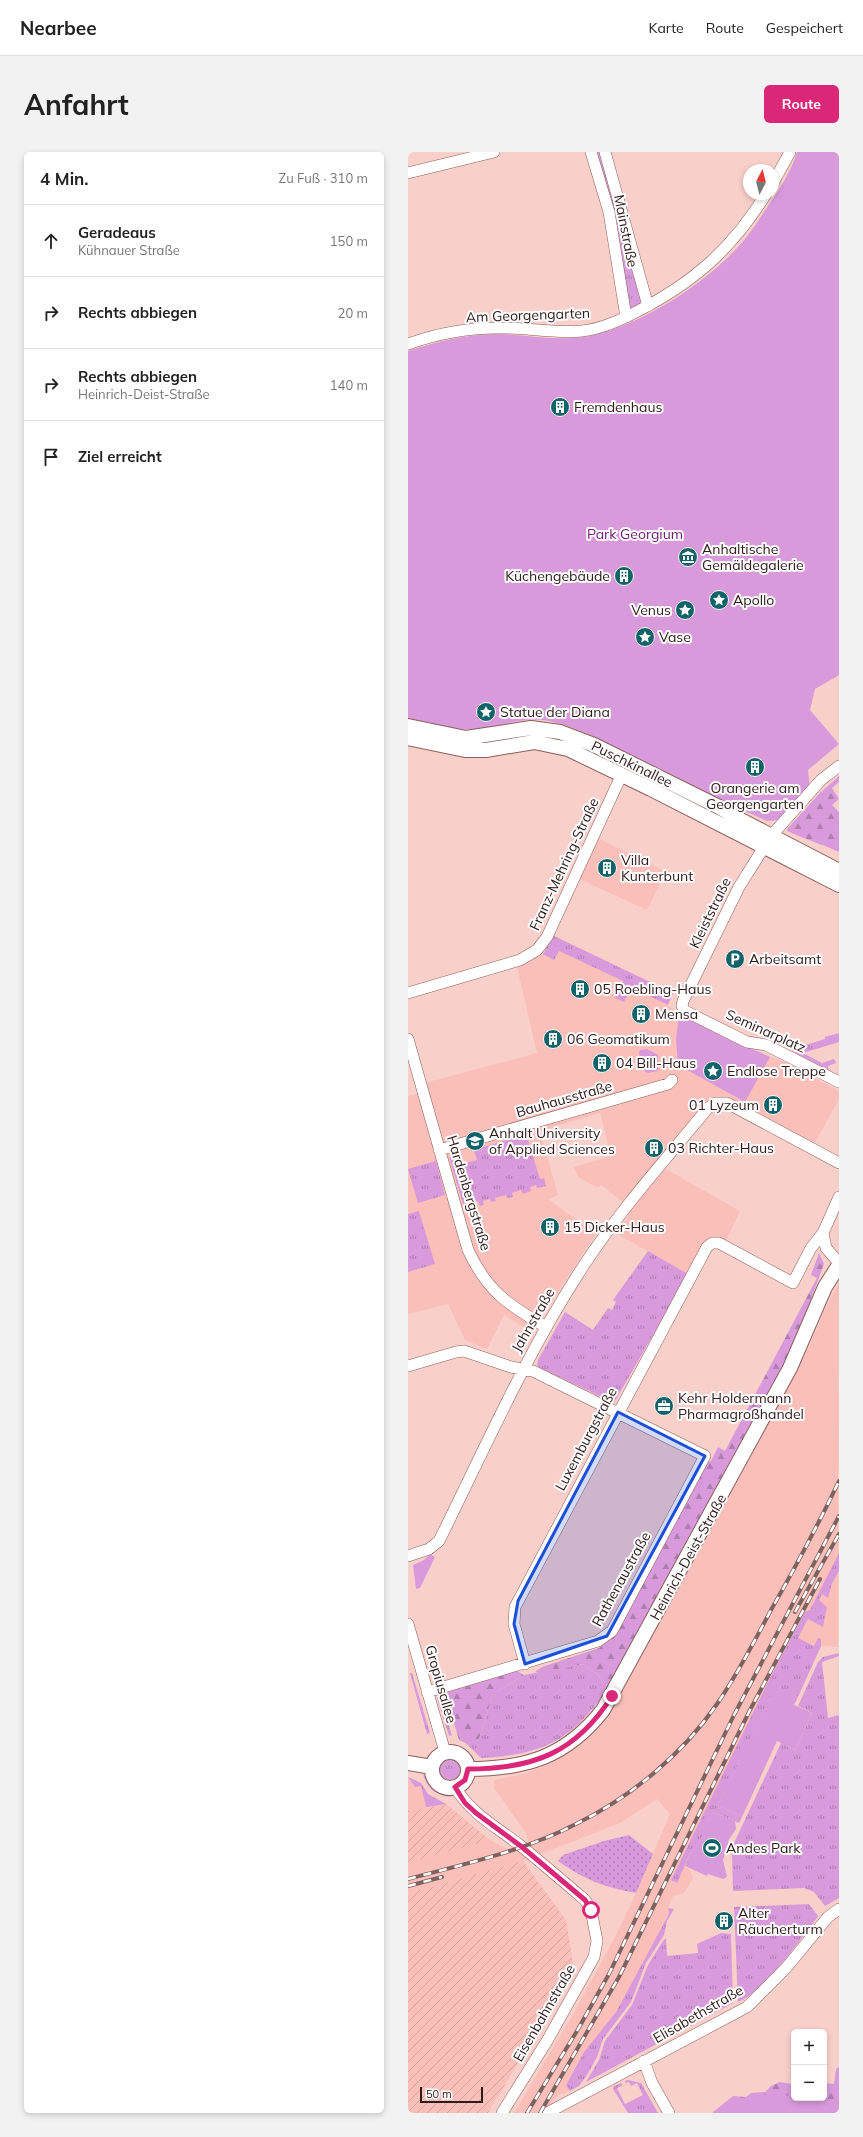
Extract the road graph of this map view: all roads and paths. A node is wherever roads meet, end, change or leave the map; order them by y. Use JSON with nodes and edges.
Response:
{"nodes":[{"id":1,"x":494,"y":152,"type":"edge"},
{"id":2,"x":591,"y":152,"type":"edge"},
{"id":3,"x":605,"y":152,"type":"edge"},
{"id":4,"x":790,"y":152,"type":"edge"},
{"id":5,"x":459,"y":156,"type":"edge"},
{"id":6,"x":779,"y":172,"type":"edge"},
{"id":7,"x":408,"y":173,"type":"edge"},
{"id":8,"x":762,"y":200,"type":"edge"},
{"id":9,"x":648,"y":306,"type":"junction"},
{"id":10,"x":626,"y":317,"type":"junction"},
{"id":11,"x":408,"y":344,"type":"edge"},
{"id":12,"x":408,"y":726,"type":"edge"},
{"id":13,"x":408,"y":738,"type":"edge"},
{"id":14,"x":839,"y":766,"type":"edge"},
{"id":15,"x":622,"y":774,"type":"junction"},
{"id":16,"x":768,"y":841,"type":"junction"},
{"id":17,"x":839,"y":871,"type":"edge"},
{"id":18,"x":839,"y":885,"type":"edge"},
{"id":19,"x":408,"y":993,"type":"edge"},
{"id":20,"x":682,"y":1006,"type":"joint"},
{"id":21,"x":408,"y":1039,"type":"edge"},
{"id":22,"x":672,"y":1080,"type":"dead end"},
{"id":23,"x":839,"y":1082,"type":"edge"},
{"id":24,"x":439,"y":1150,"type":"junction"},
{"id":25,"x":839,"y":1163,"type":"edge"},
{"id":26,"x":839,"y":1197,"type":"edge"},
{"id":27,"x":823,"y":1233,"type":"junction"},
{"id":28,"x":839,"y":1264,"type":"edge"},
{"id":29,"x":546,"y":1327,"type":"junction"},
{"id":30,"x":408,"y":1366,"type":"edge"},
{"id":31,"x":523,"y":1368,"type":"junction"},
{"id":32,"x":618,"y":1412,"type":"junction"},
{"id":33,"x":408,"y":1556,"type":"edge"},
{"id":34,"x":408,"y":1624,"type":"edge"},
{"id":35,"x":525,"y":1664,"type":"junction"},
{"id":36,"x":428,"y":1692,"type":"junction"},
{"id":37,"x":445,"y":1752,"type":"junction"},
{"id":38,"x":408,"y":1764,"type":"edge"},
{"id":39,"x":432,"y":1767,"type":"junction"},
{"id":40,"x":468,"y":1769,"type":"junction"},
{"id":41,"x":455,"y":1787,"type":"junction"},
{"id":42,"x":839,"y":1909,"type":"edge"},
{"id":43,"x":644,"y":2062,"type":"junction"},
{"id":44,"x":552,"y":2112,"type":"edge"},
{"id":45,"x":502,"y":2113,"type":"edge"},
{"id":46,"x":668,"y":2113,"type":"edge"}],
"edges":[{"from":1,"to":5,"type":"street"},
{"from":2,"to":10,"type":"street","name":"Mainstraße"},
{"from":3,"to":9,"type":"street","name":"Mainstraße"},
{"from":4,"to":6,"type":"street"},
{"from":5,"to":7,"type":"street"},
{"from":8,"to":9,"type":"street","name":"Am Georgengarten"},
{"from":9,"to":10,"type":"street","name":"Am Georgengarten"},
{"from":10,"to":11,"type":"street","name":"Am Georgengarten"},
{"from":12,"to":16,"type":"main road","name":"Puschkinallee"},
{"from":13,"to":15,"type":"main road","name":"Puschkinallee"},
{"from":14,"to":16,"type":"street","name":"Kleiststraße"},
{"from":15,"to":16,"type":"main road","name":"Puschkinallee"},
{"from":15,"to":19,"type":"street","name":"Franz-Mehring-Straße"},
{"from":16,"to":17,"type":"main road","name":"Puschkinallee"},
{"from":16,"to":18,"type":"main road","name":"Puschkinallee"},
{"from":16,"to":20,"type":"street","name":"Kleiststraße"},
{"from":20,"to":23,"type":"street","name":"Seminarplatz"},
{"from":21,"to":24,"type":"street","name":"Hardenbergstraße"},
{"from":22,"to":24,"type":"street","name":"Bauhausstraße"},
{"from":24,"to":29,"type":"street","name":"Hardenbergstraße"},
{"from":25,"to":29,"type":"street","name":"Jahnstraße"},
{"from":26,"to":27,"type":"street"},
{"from":27,"to":28,"type":"street"},
{"from":27,"to":32,"type":"street","name":"Luxemburgstraße"},
{"from":28,"to":40,"type":"main road","name":"Heinrich-Deist-Straße"},
{"from":29,"to":31,"type":"street","name":"Jahnstraße"},
{"from":30,"to":31,"type":"street"},
{"from":31,"to":32,"type":"street"},
{"from":31,"to":33,"type":"street","name":"Jahnstraße"},
{"from":32,"to":35,"type":"street","name":"Luxemburgstraße"},
{"from":32,"to":35,"type":"street","name":"Rathenaustraße"},
{"from":34,"to":36,"type":"street","name":"Gropiusallee"},
{"from":35,"to":36,"type":"street","name":"Rathenaustraße"},
{"from":36,"to":37,"type":"street","name":"Gropiusallee"},
{"from":37,"to":39,"type":"main road"},
{"from":37,"to":40,"type":"main road"},
{"from":38,"to":39,"type":"main road"},
{"from":39,"to":41,"type":"main road"},
{"from":40,"to":41,"type":"main road"},
{"from":41,"to":45,"type":"street","name":"Eisenbahnstraße"},
{"from":42,"to":43,"type":"street","name":"Elisabethstraße"},
{"from":43,"to":44,"type":"street","name":"Elisabethstraße"},
{"from":43,"to":46,"type":"street"}]}
